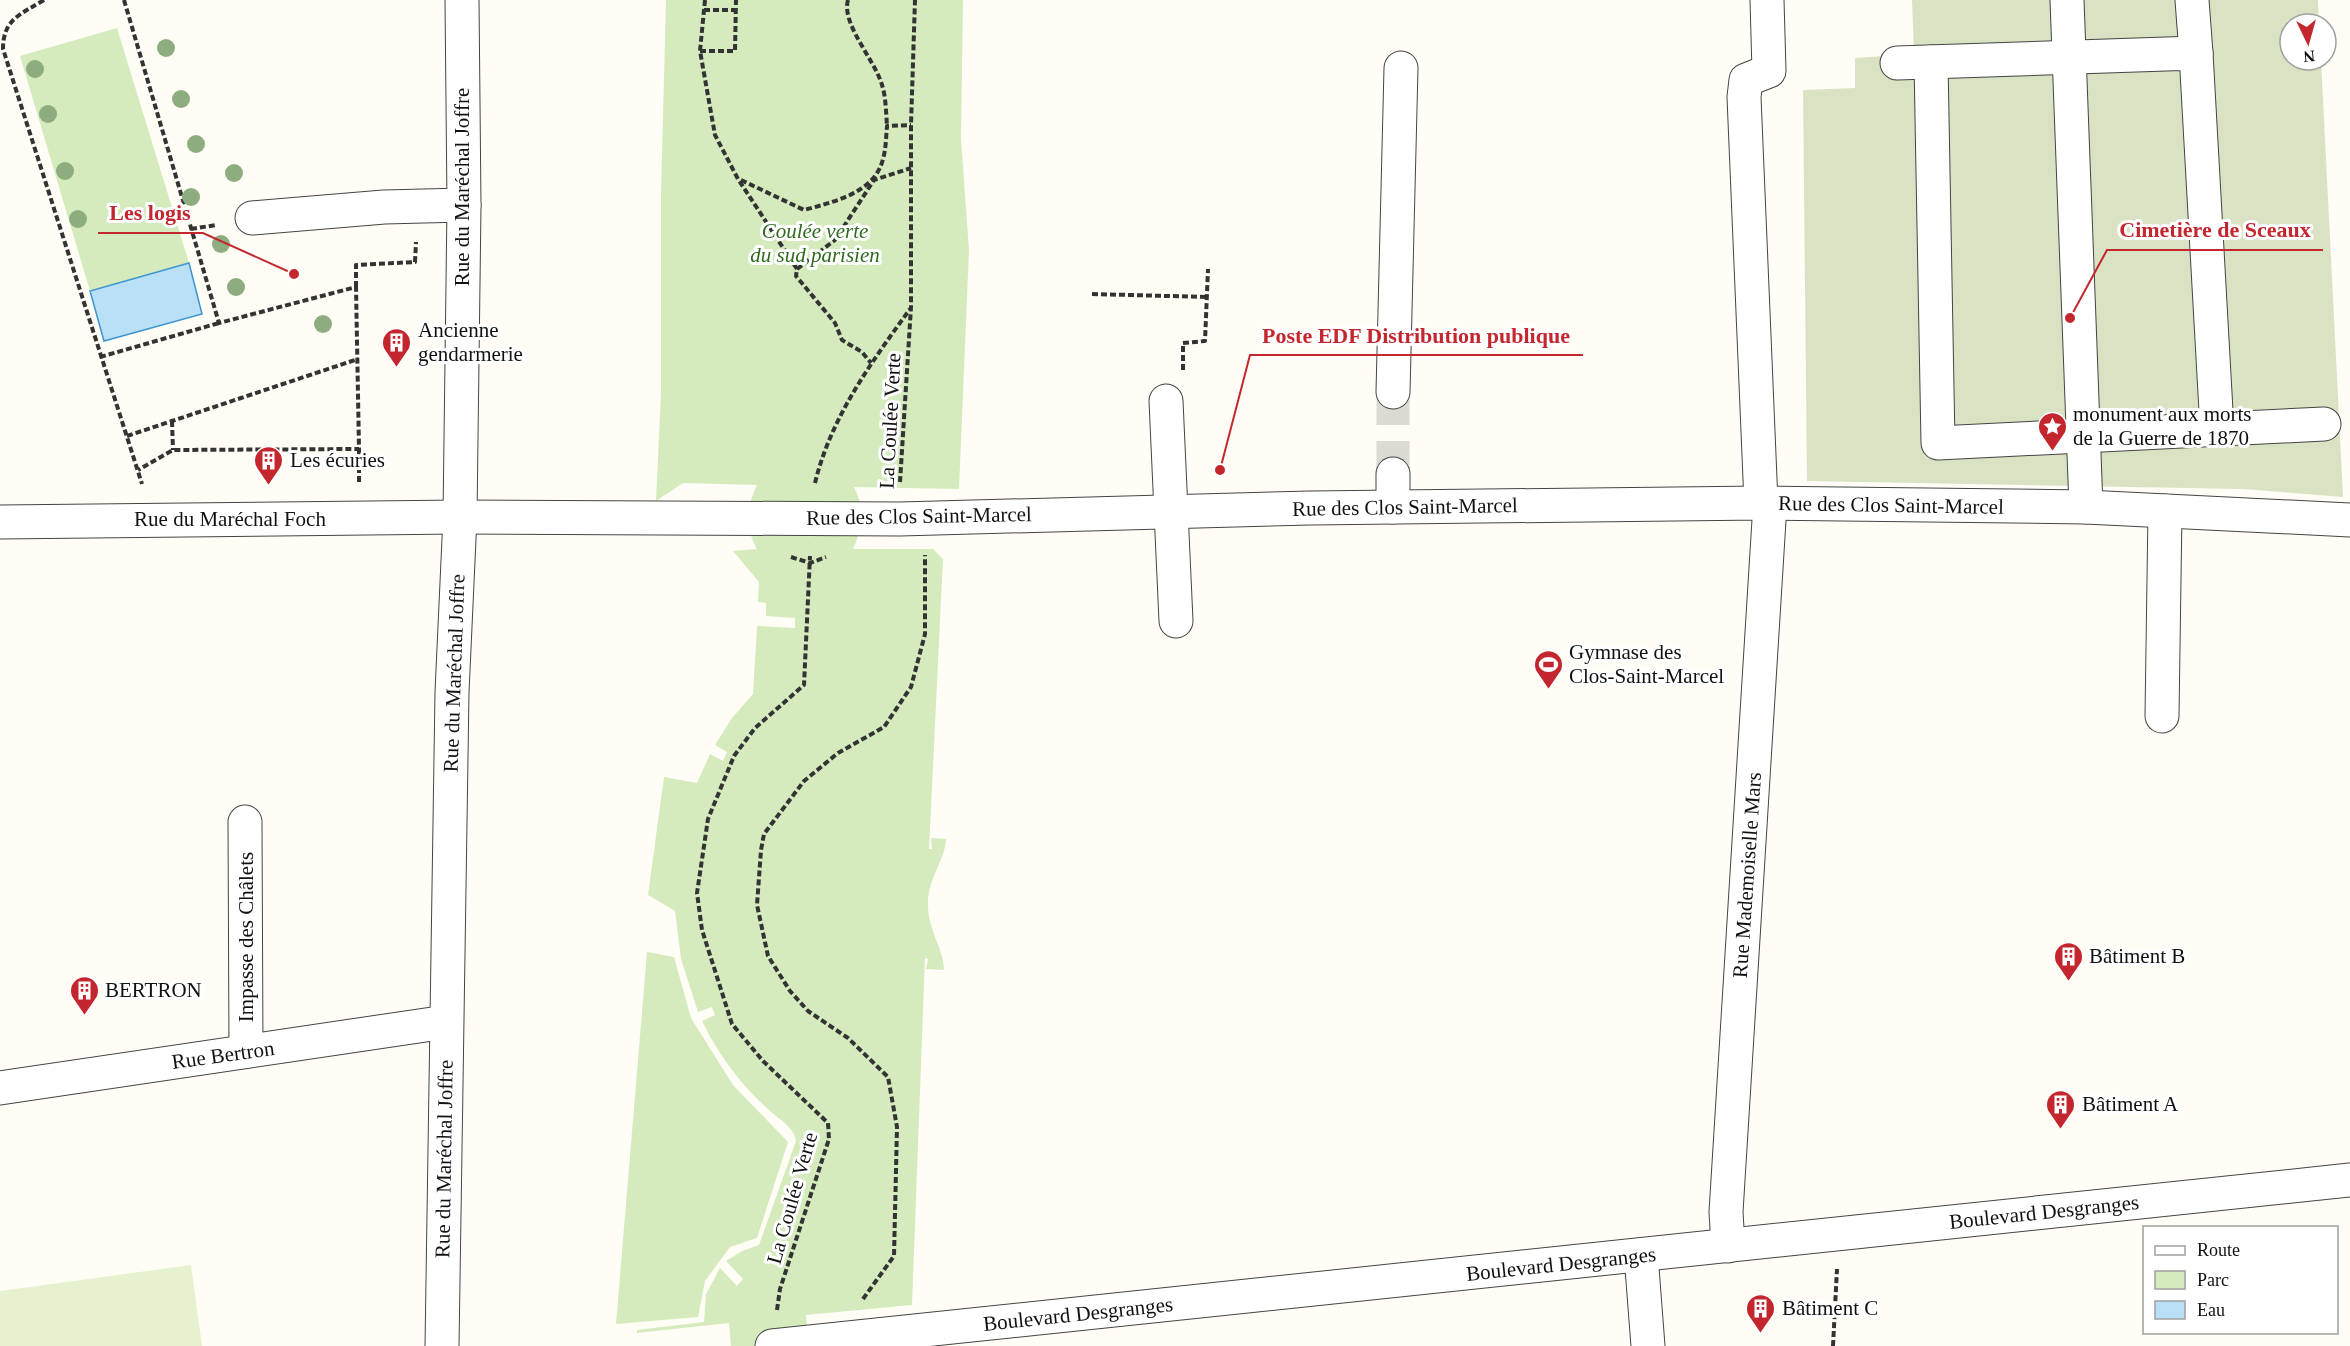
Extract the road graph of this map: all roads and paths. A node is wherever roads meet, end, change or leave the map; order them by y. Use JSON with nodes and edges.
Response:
{"nodes":[{"id":1,"x":44,"y":0,"type":"edge"},
{"id":2,"x":124,"y":0,"type":"edge"},
{"id":3,"x":462,"y":0,"type":"edge"},
{"id":4,"x":705,"y":0,"type":"edge"},
{"id":5,"x":736,"y":0,"type":"edge"},
{"id":6,"x":848,"y":0,"type":"edge"},
{"id":7,"x":915,"y":0,"type":"edge"},
{"id":8,"x":1767,"y":0,"type":"edge"},
{"id":9,"x":2067,"y":0,"type":"edge"},
{"id":10,"x":2193,"y":0,"type":"edge"},
{"id":11,"x":704,"y":10,"type":"junction"},
{"id":12,"x":736,"y":10,"type":"junction"},
{"id":13,"x":700,"y":51,"type":"junction"},
{"id":14,"x":2196,"y":53,"type":"junction"},
{"id":15,"x":2069,"y":59,"type":"junction"},
{"id":16,"x":1930,"y":62,"type":"junction"},
{"id":17,"x":1897,"y":63,"type":"dead end"},
{"id":18,"x":1401,"y":68,"type":"dead end"},
{"id":19,"x":911,"y":125,"type":"junction"},
{"id":20,"x":887,"y":126,"type":"junction"},
{"id":21,"x":911,"y":168,"type":"junction"},
{"id":22,"x":738,"y":179,"type":"junction"},
{"id":23,"x":874,"y":180,"type":"junction"},
{"id":24,"x":464,"y":206,"type":"junction"},
{"id":25,"x":252,"y":218,"type":"dead end"},
{"id":26,"x":416,"y":240,"type":"dead end"},
{"id":27,"x":797,"y":269,"type":"junction"},
{"id":28,"x":1208,"y":269,"type":"dead end"},
{"id":29,"x":356,"y":287,"type":"junction"},
{"id":30,"x":1092,"y":294,"type":"dead end"},
{"id":31,"x":1207,"y":297,"type":"junction"},
{"id":32,"x":911,"y":308,"type":"junction"},
{"id":33,"x":219,"y":323,"type":"junction"},
{"id":34,"x":1183,"y":343,"type":"dead end"},
{"id":35,"x":100,"y":357,"type":"junction"},
{"id":36,"x":358,"y":359,"type":"junction"},
{"id":37,"x":871,"y":363,"type":"junction"},
{"id":38,"x":1394,"y":392,"type":"tunnel mouth"},
{"id":39,"x":1166,"y":401,"type":"dead end"},
{"id":40,"x":172,"y":421,"type":"junction"},
{"id":41,"x":2324,"y":424,"type":"dead end"},
{"id":42,"x":2217,"y":429,"type":"junction"},
{"id":43,"x":127,"y":436,"type":"junction"},
{"id":44,"x":2083,"y":436,"type":"junction"},
{"id":45,"x":358,"y":449,"type":"junction"},
{"id":46,"x":172,"y":450,"type":"junction"},
{"id":47,"x":138,"y":470,"type":"junction"},
{"id":48,"x":1393,"y":474,"type":"tunnel mouth"},
{"id":49,"x":359,"y":489,"type":"dead end"},
{"id":50,"x":1765,"y":503,"type":"junction"},
{"id":51,"x":1393,"y":507,"type":"junction"},
{"id":52,"x":2086,"y":507,"type":"junction"},
{"id":53,"x":2165,"y":511,"type":"junction"},
{"id":54,"x":1171,"y":512,"type":"junction"},
{"id":55,"x":460,"y":517,"type":"junction"},
{"id":56,"x":810,"y":518,"type":"junction"},
{"id":57,"x":900,"y":519,"type":"junction"},
{"id":58,"x":151,"y":520,"type":"junction"},
{"id":59,"x":2350,"y":520,"type":"edge"},
{"id":60,"x":0,"y":522,"type":"edge"},
{"id":61,"x":810,"y":561,"type":"dead end"},
{"id":62,"x":1176,"y":621,"type":"dead end"},
{"id":63,"x":2162,"y":716,"type":"dead end"},
{"id":64,"x":245,"y":822,"type":"dead end"},
{"id":65,"x":446,"y":1022,"type":"junction"},
{"id":66,"x":246,"y":1051,"type":"junction"},
{"id":67,"x":0,"y":1088,"type":"edge"},
{"id":68,"x":2350,"y":1180,"type":"edge"},
{"id":69,"x":1838,"y":1234,"type":"junction"},
{"id":70,"x":1728,"y":1246,"type":"junction"},
{"id":71,"x":1641,"y":1255,"type":"junction"},
{"id":72,"x":774,"y":1332,"type":"edge"},
{"id":73,"x":865,"y":1336,"type":"junction"},
{"id":74,"x":966,"y":1336,"type":"edge"},
{"id":75,"x":442,"y":1346,"type":"edge"},
{"id":76,"x":1648,"y":1346,"type":"edge"},
{"id":77,"x":1833,"y":1346,"type":"edge"}],
"edges":[{"from":1,"to":35,"type":"path"},
{"from":2,"to":33,"type":"path"},
{"from":3,"to":24,"type":"street","name":"Rue du Maréchal Joffre"},
{"from":4,"to":11,"type":"path"},
{"from":5,"to":12,"type":"path"},
{"from":6,"to":20,"type":"path"},
{"from":7,"to":19,"type":"path","name":"La Coulée Verte"},
{"from":8,"to":50,"type":"street","name":"Rue Mademoiselle Mars"},
{"from":9,"to":15,"type":"street"},
{"from":10,"to":14,"type":"street"},
{"from":11,"to":12,"type":"path"},
{"from":11,"to":13,"type":"path"},
{"from":12,"to":13,"type":"path"},
{"from":13,"to":22,"type":"path"},
{"from":14,"to":15,"type":"street"},
{"from":14,"to":42,"type":"street"},
{"from":15,"to":16,"type":"street"},
{"from":15,"to":44,"type":"street"},
{"from":16,"to":17,"type":"street"},
{"from":16,"to":44,"type":"street"},
{"from":18,"to":38,"type":"street"},
{"from":19,"to":20,"type":"path"},
{"from":19,"to":21,"type":"path","name":"La Coulée Verte"},
{"from":20,"to":23,"type":"path"},
{"from":21,"to":23,"type":"path"},
{"from":21,"to":32,"type":"path","name":"La Coulée Verte"},
{"from":22,"to":23,"type":"path"},
{"from":22,"to":27,"type":"path"},
{"from":23,"to":27,"type":"path"},
{"from":24,"to":25,"type":"street"},
{"from":24,"to":55,"type":"street","name":"Rue du Maréchal Joffre"},
{"from":26,"to":29,"type":"path"},
{"from":27,"to":37,"type":"path"},
{"from":28,"to":31,"type":"path"},
{"from":29,"to":33,"type":"path"},
{"from":29,"to":36,"type":"path"},
{"from":30,"to":31,"type":"path"},
{"from":31,"to":34,"type":"path"},
{"from":32,"to":37,"type":"path"},
{"from":32,"to":57,"type":"path","name":"La Coulée Verte"},
{"from":33,"to":35,"type":"path"},
{"from":35,"to":43,"type":"path"},
{"from":36,"to":40,"type":"path"},
{"from":36,"to":45,"type":"path"},
{"from":37,"to":56,"type":"path"},
{"from":39,"to":54,"type":"street"},
{"from":40,"to":43,"type":"path"},
{"from":40,"to":46,"type":"path"},
{"from":41,"to":42,"type":"street"},
{"from":42,"to":44,"type":"street"},
{"from":43,"to":47,"type":"path"},
{"from":44,"to":52,"type":"street"},
{"from":45,"to":46,"type":"path"},
{"from":45,"to":49,"type":"path"},
{"from":46,"to":47,"type":"path"},
{"from":47,"to":58,"type":"path"},
{"from":48,"to":51,"type":"street"},
{"from":50,"to":51,"type":"street","name":"Rue des Clos Saint-Marcel"},
{"from":50,"to":52,"type":"street","name":"Rue des Clos Saint-Marcel"},
{"from":50,"to":70,"type":"street","name":"Rue Mademoiselle Mars"},
{"from":51,"to":54,"type":"street","name":"Rue des Clos Saint-Marcel"},
{"from":52,"to":53,"type":"street","name":"Rue des Clos Saint-Marcel"},
{"from":53,"to":59,"type":"street","name":"Rue des Clos Saint-Marcel"},
{"from":53,"to":63,"type":"street"},
{"from":54,"to":57,"type":"street","name":"Rue des Clos Saint-Marcel"},
{"from":54,"to":62,"type":"street"},
{"from":55,"to":56,"type":"street","name":"Rue des Clos Saint-Marcel"},
{"from":55,"to":58,"type":"street","name":"Rue du Maréchal Foch"},
{"from":55,"to":65,"type":"street","name":"Rue du Maréchal Joffre"},
{"from":56,"to":57,"type":"street","name":"Rue des Clos Saint-Marcel"},
{"from":57,"to":73,"type":"path","name":"La Coulée Verte"},
{"from":58,"to":60,"type":"street","name":"Rue du Maréchal Foch"},
{"from":61,"to":72,"type":"path","name":"La Coulée Verte"},
{"from":64,"to":66,"type":"street","name":"Impasse des Châlets"},
{"from":65,"to":66,"type":"street","name":"Rue Bertron"},
{"from":65,"to":75,"type":"street","name":"Rue du Maréchal Joffre"},
{"from":66,"to":67,"type":"street","name":"Rue Bertron"},
{"from":68,"to":69,"type":"street","name":"Boulevard Desgranges"},
{"from":69,"to":70,"type":"street","name":"Boulevard Desgranges"},
{"from":69,"to":77,"type":"path"},
{"from":70,"to":71,"type":"street","name":"Boulevard Desgranges"},
{"from":71,"to":74,"type":"street","name":"Boulevard Desgranges"},
{"from":71,"to":76,"type":"street"},
{"from":72,"to":73,"type":"street","name":"Boulevard Desgranges"},
{"from":73,"to":74,"type":"street","name":"Boulevard Desgranges"}]}
